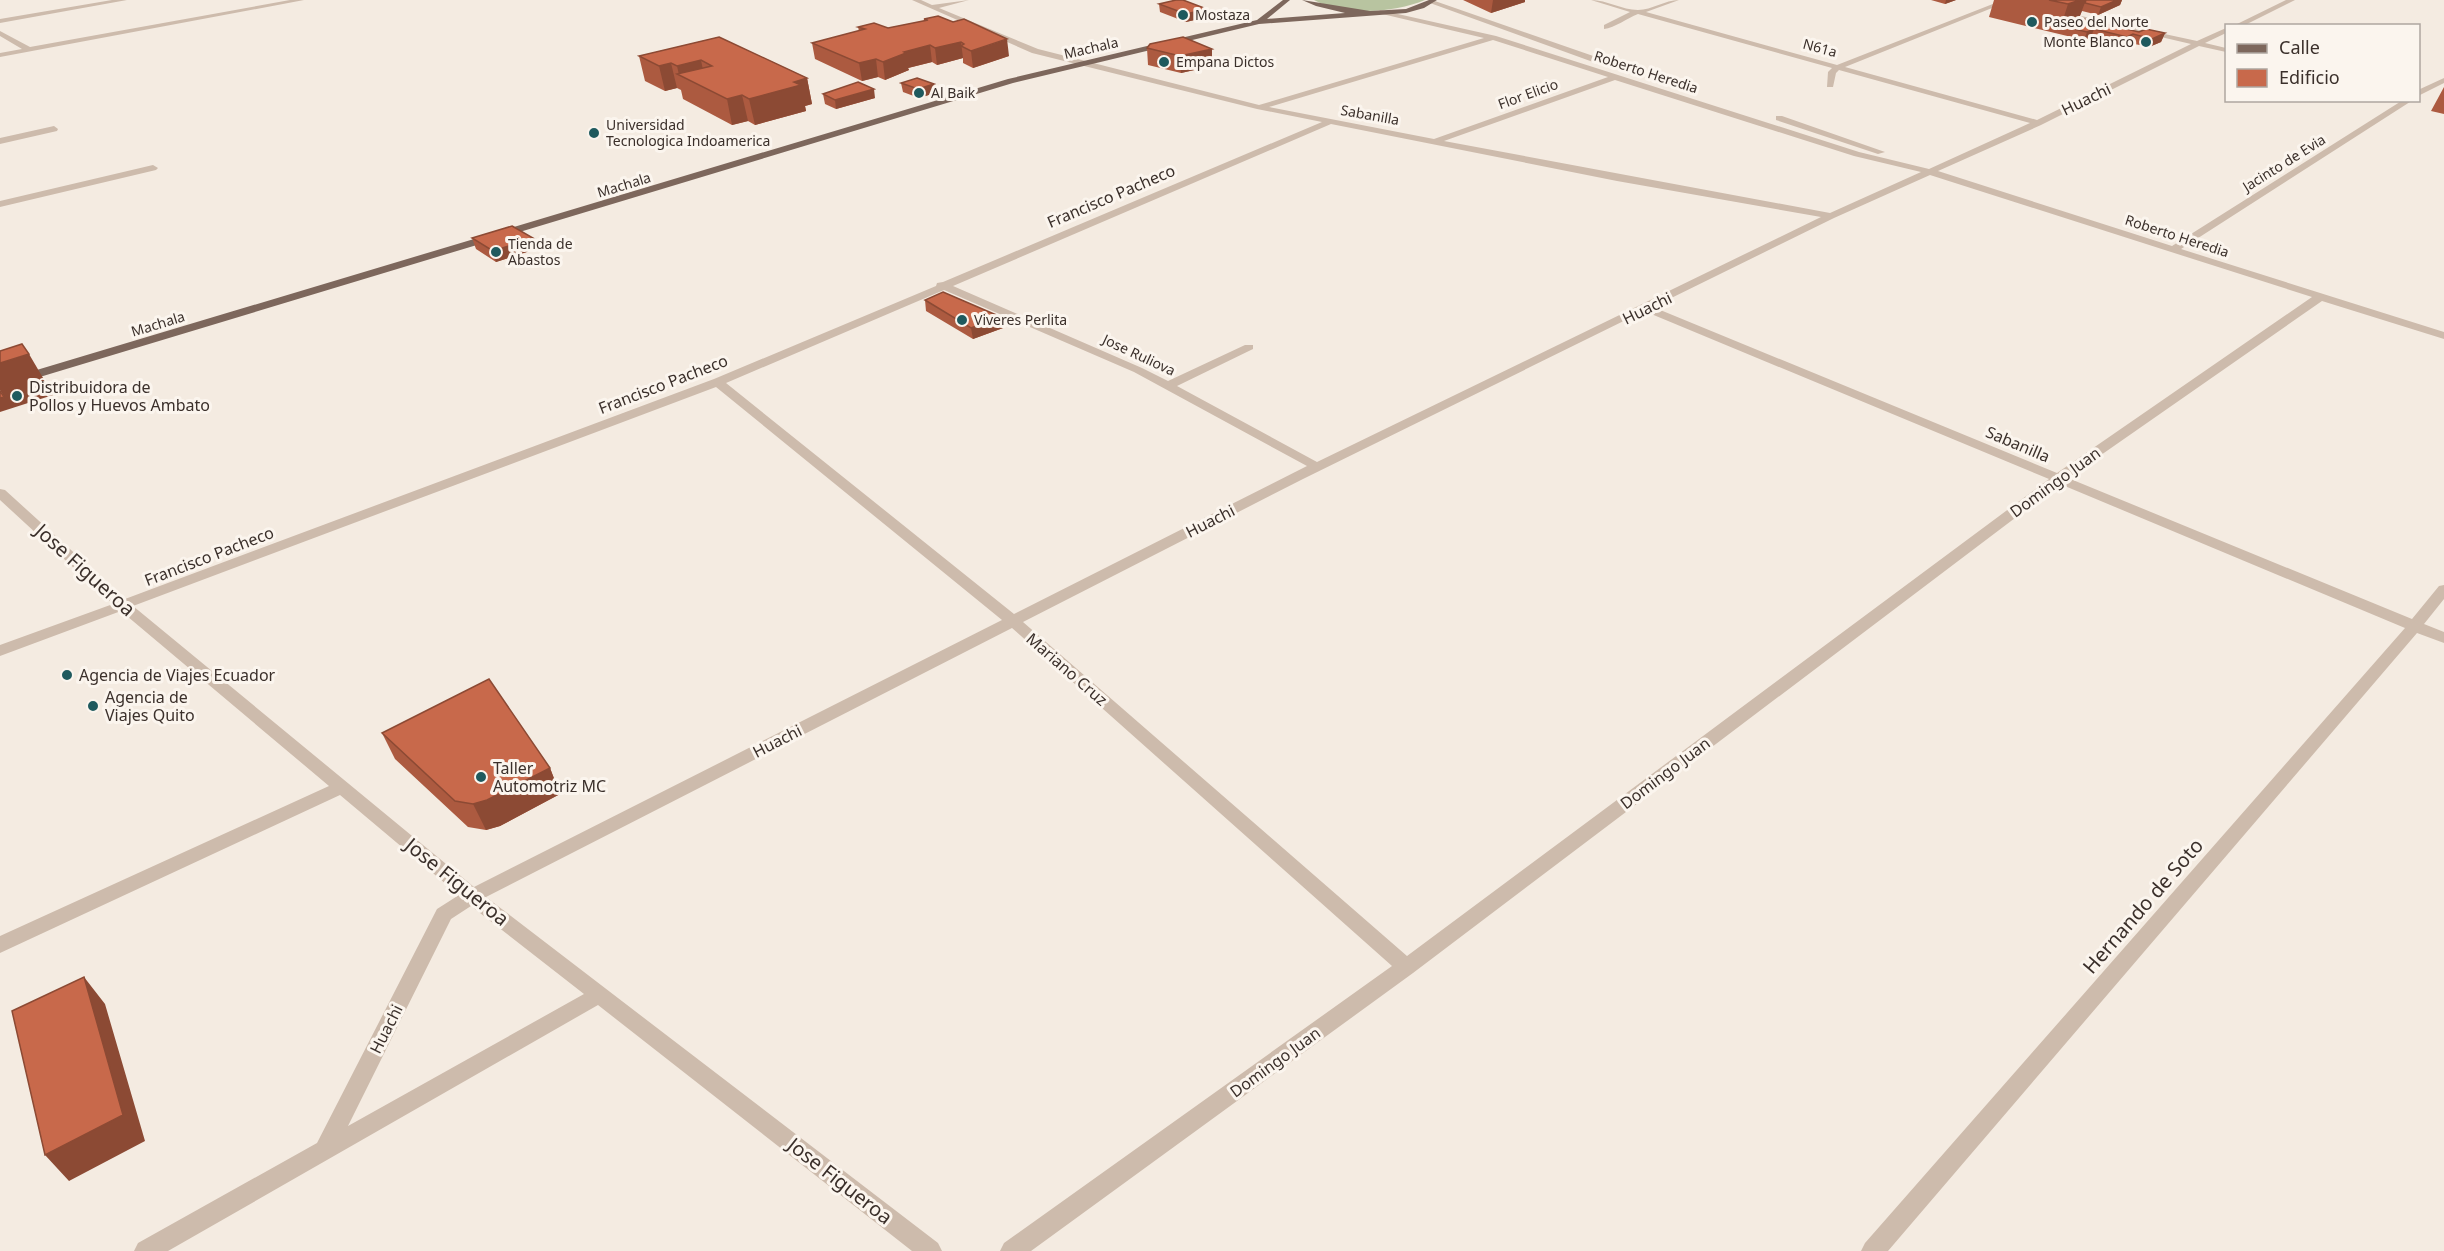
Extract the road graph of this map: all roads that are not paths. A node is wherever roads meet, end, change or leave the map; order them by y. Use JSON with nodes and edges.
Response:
{"nodes":[{"id":1,"x":124,"y":0,"type":"edge"},
{"id":2,"x":301,"y":0,"type":"edge"},
{"id":3,"x":915,"y":0,"type":"edge"},
{"id":4,"x":966,"y":0,"type":"edge"},
{"id":5,"x":1287,"y":0,"type":"edge"},
{"id":6,"x":1305,"y":0,"type":"edge"},
{"id":7,"x":1594,"y":0,"type":"edge"},
{"id":8,"x":1676,"y":0,"type":"edge"},
{"id":9,"x":2007,"y":0,"type":"edge"},
{"id":10,"x":2292,"y":0,"type":"edge"},
{"id":11,"x":1433,"y":1,"type":"edge"},
{"id":12,"x":2019,"y":3,"type":"dead end"},
{"id":13,"x":932,"y":7,"type":"junction"},
{"id":14,"x":2052,"y":11,"type":"dead end"},
{"id":15,"x":1380,"y":12,"type":"junction"},
{"id":16,"x":1637,"y":12,"type":"junction"},
{"id":17,"x":1366,"y":13,"type":"junction"},
{"id":18,"x":0,"y":21,"type":"edge"},
{"id":19,"x":1259,"y":22,"type":"junction"},
{"id":20,"x":2240,"y":24,"type":"edge"},
{"id":21,"x":1607,"y":27,"type":"dead end"},
{"id":22,"x":2225,"y":30,"type":"edge"},
{"id":23,"x":0,"y":33,"type":"edge"},
{"id":24,"x":1493,"y":38,"type":"junction"},
{"id":25,"x":2197,"y":44,"type":"junction"},
{"id":26,"x":29,"y":50,"type":"junction"},
{"id":27,"x":2225,"y":50,"type":"edge"},
{"id":28,"x":0,"y":55,"type":"edge"},
{"id":29,"x":1085,"y":64,"type":"junction"},
{"id":30,"x":1610,"y":64,"type":"dead end"},
{"id":31,"x":1839,"y":68,"type":"junction"},
{"id":32,"x":1631,"y":71,"type":"dead end"},
{"id":33,"x":1616,"y":77,"type":"junction"},
{"id":34,"x":2444,"y":80,"type":"edge"},
{"id":35,"x":1830,"y":85,"type":"dead end"},
{"id":36,"x":2420,"y":93,"type":"edge"},
{"id":37,"x":2420,"y":94,"type":"edge"},
{"id":38,"x":2436,"y":98,"type":"dead end"},
{"id":39,"x":2406,"y":102,"type":"edge"},
{"id":40,"x":1257,"y":107,"type":"junction"},
{"id":41,"x":1766,"y":114,"type":"dead end"},
{"id":42,"x":1328,"y":123,"type":"junction"},
{"id":43,"x":2038,"y":123,"type":"junction"},
{"id":44,"x":54,"y":129,"type":"dead end"},
{"id":45,"x":0,"y":141,"type":"edge"},
{"id":46,"x":1434,"y":142,"type":"junction"},
{"id":47,"x":1902,"y":163,"type":"junction"},
{"id":48,"x":153,"y":168,"type":"dead end"},
{"id":49,"x":1930,"y":172,"type":"junction"},
{"id":50,"x":0,"y":204,"type":"edge"},
{"id":51,"x":1831,"y":216,"type":"junction"},
{"id":52,"x":2174,"y":249,"type":"junction"},
{"id":53,"x":941,"y":285,"type":"junction"},
{"id":54,"x":2320,"y":297,"type":"junction"},
{"id":55,"x":1646,"y":308,"type":"junction"},
{"id":56,"x":2444,"y":336,"type":"edge"},
{"id":57,"x":1249,"y":347,"type":"dead end"},
{"id":58,"x":718,"y":382,"type":"junction"},
{"id":59,"x":0,"y":385,"type":"edge"},
{"id":60,"x":1169,"y":385,"type":"junction"},
{"id":61,"x":1318,"y":467,"type":"junction"},
{"id":62,"x":2058,"y":478,"type":"junction"},
{"id":63,"x":0,"y":493,"type":"edge"},
{"id":64,"x":2444,"y":589,"type":"edge"},
{"id":65,"x":124,"y":606,"type":"junction"},
{"id":66,"x":1013,"y":621,"type":"junction"},
{"id":67,"x":2415,"y":626,"type":"junction"},
{"id":68,"x":2444,"y":638,"type":"edge"},
{"id":69,"x":0,"y":651,"type":"edge"},
{"id":70,"x":342,"y":787,"type":"junction"},
{"id":71,"x":472,"y":896,"type":"junction"},
{"id":72,"x":0,"y":945,"type":"edge"},
{"id":73,"x":1406,"y":967,"type":"junction"},
{"id":74,"x":601,"y":994,"type":"junction"},
{"id":75,"x":323,"y":1153,"type":"junction"},
{"id":76,"x":146,"y":1251,"type":"edge"},
{"id":77,"x":930,"y":1251,"type":"edge"},
{"id":78,"x":1012,"y":1251,"type":"edge"},
{"id":79,"x":1873,"y":1251,"type":"edge"}],
"edges":[{"from":1,"to":18,"type":"street"},
{"from":2,"to":26,"type":"street"},
{"from":3,"to":13,"type":"street","name":"Sabanilla"},
{"from":4,"to":13,"type":"street"},
{"from":5,"to":19,"type":"main road","name":"Machala"},
{"from":6,"to":17,"type":"main road"},
{"from":7,"to":16,"type":"street","name":"N61a"},
{"from":8,"to":16,"type":"street"},
{"from":9,"to":12,"type":"street"},
{"from":9,"to":31,"type":"street"},
{"from":10,"to":20,"type":"street"},
{"from":11,"to":15,"type":"main road"},
{"from":11,"to":30,"type":"street","name":"Roberto Heredia"},
{"from":13,"to":29,"type":"street","name":"Sabanilla"},
{"from":14,"to":25,"type":"street"},
{"from":15,"to":17,"type":"main road"},
{"from":15,"to":24,"type":"street","name":"Roberto Heredia"},
{"from":16,"to":21,"type":"street"},
{"from":16,"to":31,"type":"street","name":"N61a"},
{"from":17,"to":19,"type":"main road","name":"Machala"},
{"from":19,"to":29,"type":"main road","name":"Machala"},
{"from":22,"to":25,"type":"street","name":"Huachi"},
{"from":23,"to":26,"type":"street"},
{"from":24,"to":33,"type":"street","name":"Roberto Heredia"},
{"from":24,"to":40,"type":"street"},
{"from":25,"to":27,"type":"street"},
{"from":25,"to":43,"type":"street","name":"Huachi"},
{"from":26,"to":28,"type":"street"},
{"from":29,"to":40,"type":"street","name":"Sabanilla"},
{"from":29,"to":59,"type":"main road","name":"Machala"},
{"from":31,"to":35,"type":"street"},
{"from":31,"to":43,"type":"street","name":"N61a"},
{"from":32,"to":33,"type":"street","name":"Flor Elicio"},
{"from":33,"to":46,"type":"street","name":"Flor Elicio"},
{"from":33,"to":47,"type":"street","name":"Roberto Heredia"},
{"from":34,"to":36,"type":"street"},
{"from":37,"to":38,"type":"street"},
{"from":39,"to":52,"type":"street","name":"Jacinto de Evia"},
{"from":40,"to":42,"type":"street","name":"Sabanilla"},
{"from":41,"to":47,"type":"street","name":"Roberto Heredia"},
{"from":42,"to":46,"type":"street","name":"Sabanilla"},
{"from":42,"to":53,"type":"street","name":"Francisco Pacheco"},
{"from":43,"to":49,"type":"street","name":"Huachi"},
{"from":44,"to":45,"type":"street"},
{"from":46,"to":51,"type":"street","name":"Sabanilla"},
{"from":47,"to":49,"type":"street","name":"Roberto Heredia"},
{"from":48,"to":50,"type":"street"},
{"from":49,"to":51,"type":"street","name":"Huachi"},
{"from":49,"to":52,"type":"street","name":"Roberto Heredia"},
{"from":51,"to":55,"type":"street","name":"Huachi"},
{"from":52,"to":54,"type":"street","name":"Roberto Heredia"},
{"from":53,"to":58,"type":"street","name":"Francisco Pacheco"},
{"from":53,"to":60,"type":"street","name":"Jose Ruliova"},
{"from":54,"to":56,"type":"street","name":"Roberto Heredia"},
{"from":54,"to":62,"type":"street","name":"Domingo Juan"},
{"from":55,"to":61,"type":"street","name":"Huachi"},
{"from":55,"to":62,"type":"street","name":"Sabanilla"},
{"from":57,"to":60,"type":"street"},
{"from":58,"to":65,"type":"street","name":"Francisco Pacheco"},
{"from":58,"to":66,"type":"street","name":"Mariano Cruz"},
{"from":60,"to":61,"type":"street","name":"Jose Ruliova"},
{"from":61,"to":66,"type":"street","name":"Huachi"},
{"from":62,"to":67,"type":"street","name":"Sabanilla"},
{"from":62,"to":73,"type":"street","name":"Domingo Juan"},
{"from":63,"to":65,"type":"street","name":"Jose Figueroa"},
{"from":64,"to":67,"type":"street","name":"Hernando de Soto"},
{"from":65,"to":69,"type":"street","name":"Francisco Pacheco"},
{"from":65,"to":70,"type":"street","name":"Jose Figueroa"},
{"from":66,"to":71,"type":"street","name":"Huachi"},
{"from":66,"to":73,"type":"street","name":"Mariano Cruz"},
{"from":67,"to":68,"type":"street","name":"Sabanilla"},
{"from":67,"to":79,"type":"street","name":"Hernando de Soto"},
{"from":70,"to":71,"type":"street","name":"Jose Figueroa"},
{"from":70,"to":72,"type":"street"},
{"from":71,"to":74,"type":"street","name":"Jose Figueroa"},
{"from":71,"to":75,"type":"street","name":"Huachi"},
{"from":73,"to":78,"type":"street","name":"Domingo Juan"},
{"from":74,"to":75,"type":"street"},
{"from":74,"to":77,"type":"street","name":"Jose Figueroa"},
{"from":75,"to":76,"type":"street"}]}
